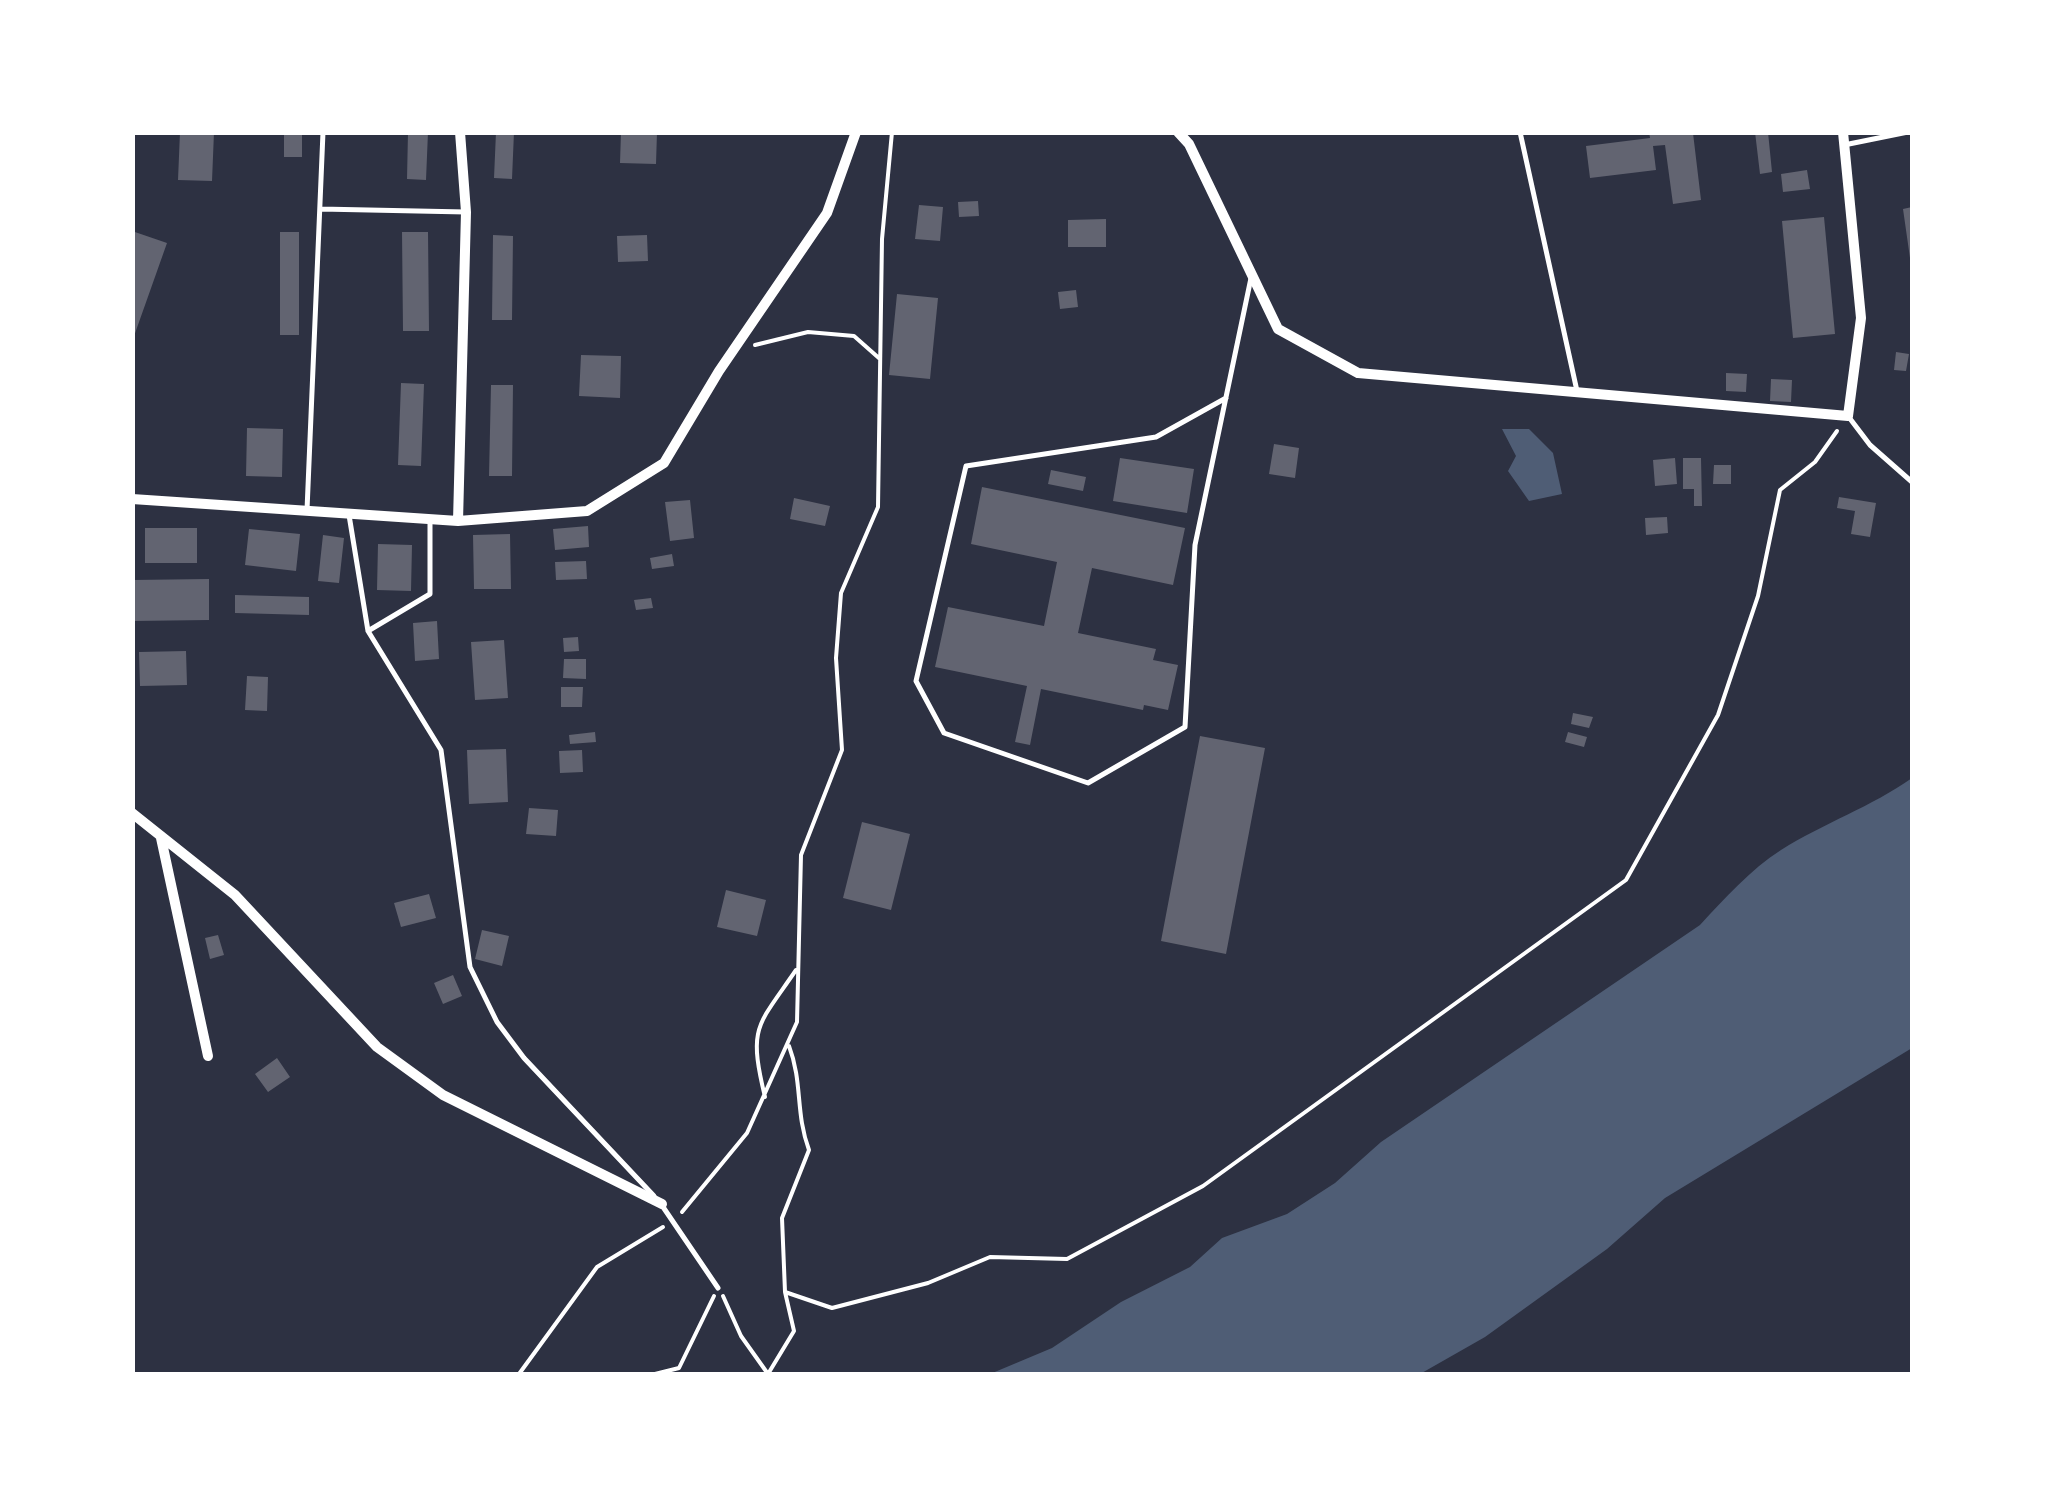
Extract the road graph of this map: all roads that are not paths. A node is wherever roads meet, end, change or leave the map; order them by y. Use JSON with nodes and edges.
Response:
{"nodes":[{"id":1,"x":323,"y":132,"type":"edge"},
{"id":2,"x":460,"y":132,"type":"edge"},
{"id":3,"x":856,"y":132,"type":"edge"},
{"id":4,"x":1178,"y":132,"type":"edge"},
{"id":5,"x":1520,"y":132,"type":"edge"},
{"id":6,"x":1910,"y":133,"type":"edge"},
{"id":7,"x":1844,"y":138,"type":"edge"},
{"id":8,"x":320,"y":210,"type":"junction"},
{"id":9,"x":466,"y":212,"type":"junction"},
{"id":10,"x":1252,"y":274,"type":"junction"},
{"id":11,"x":1578,"y":391,"type":"junction"},
{"id":12,"x":1226,"y":398,"type":"junction"},
{"id":13,"x":1848,"y":416,"type":"junction"},
{"id":14,"x":1912,"y":482,"type":"edge"},
{"id":15,"x":132,"y":499,"type":"edge"},
{"id":16,"x":307,"y":510,"type":"junction"},
{"id":17,"x":349,"y":514,"type":"junction"},
{"id":18,"x":430,"y":519,"type":"junction"},
{"id":19,"x":458,"y":521,"type":"junction"},
{"id":20,"x":368,"y":630,"type":"junction"},
{"id":21,"x":132,"y":813,"type":"edge"},
{"id":22,"x":161,"y":838,"type":"junction"},
{"id":23,"x":208,"y":1056,"type":"dead end"},
{"id":24,"x":662,"y":1204,"type":"junction"},
{"id":25,"x":718,"y":1288,"type":"road end"}],
"edges":[{"from":1,"to":8,"type":"lane"},
{"from":2,"to":9,"type":"street"},
{"from":3,"to":19,"type":"street"},
{"from":4,"to":10,"type":"street"},
{"from":5,"to":11,"type":"lane"},
{"from":6,"to":7,"type":"lane"},
{"from":7,"to":13,"type":"street"},
{"from":8,"to":9,"type":"lane"},
{"from":8,"to":16,"type":"lane"},
{"from":9,"to":19,"type":"street"},
{"from":10,"to":11,"type":"street"},
{"from":10,"to":12,"type":"lane"},
{"from":11,"to":13,"type":"street"},
{"from":12,"to":12,"type":"lane"},
{"from":13,"to":14,"type":"lane"},
{"from":15,"to":16,"type":"street"},
{"from":16,"to":17,"type":"street"},
{"from":17,"to":18,"type":"street"},
{"from":17,"to":20,"type":"lane"},
{"from":18,"to":19,"type":"street"},
{"from":18,"to":20,"type":"lane"},
{"from":20,"to":24,"type":"lane"},
{"from":21,"to":22,"type":"street"},
{"from":22,"to":23,"type":"street"},
{"from":22,"to":24,"type":"street"},
{"from":24,"to":25,"type":"lane"}]}
